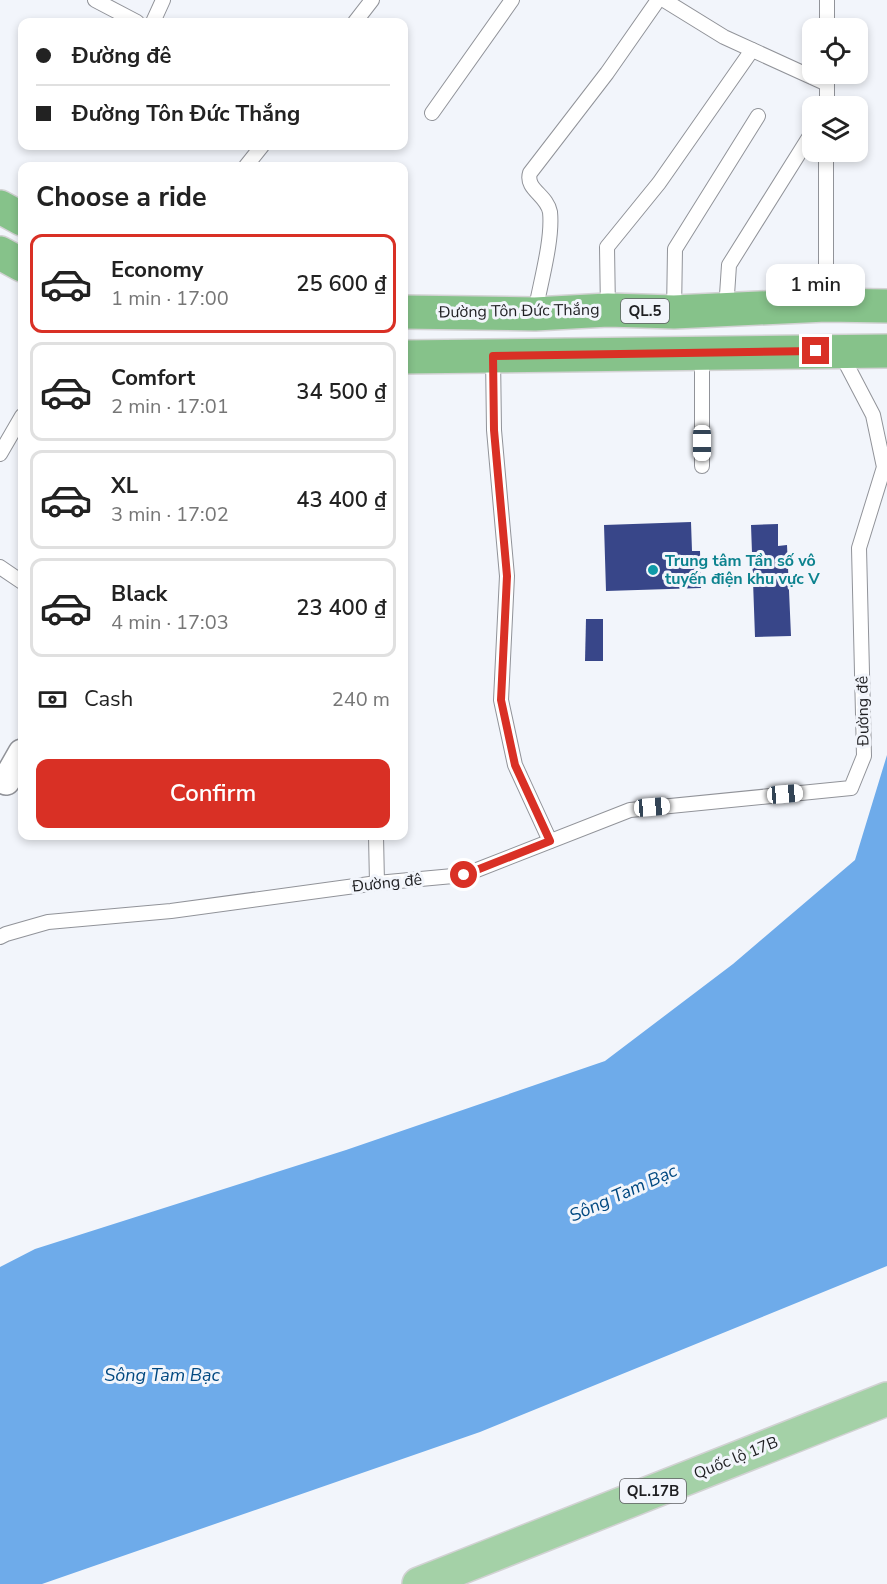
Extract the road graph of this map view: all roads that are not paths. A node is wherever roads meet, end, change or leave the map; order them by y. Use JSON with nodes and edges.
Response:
{"nodes":[{"id":1,"x":95,"y":0,"type":"edge"},
{"id":2,"x":163,"y":0,"type":"edge"},
{"id":3,"x":372,"y":0,"type":"edge"},
{"id":4,"x":512,"y":0,"type":"edge"},
{"id":5,"x":658,"y":0,"type":"edge"},
{"id":6,"x":664,"y":0,"type":"edge"},
{"id":7,"x":827,"y":0,"type":"edge"},
{"id":8,"x":129,"y":18,"type":"edge"},
{"id":9,"x":155,"y":18,"type":"edge"},
{"id":10,"x":358,"y":18,"type":"edge"},
{"id":11,"x":827,"y":18,"type":"edge"},
{"id":12,"x":752,"y":50,"type":"junction"},
{"id":13,"x":802,"y":69,"type":"edge"},
{"id":14,"x":432,"y":112,"type":"dead end"},
{"id":15,"x":758,"y":116,"type":"dead end"},
{"id":16,"x":802,"y":149,"type":"edge"},
{"id":17,"x":259,"y":150,"type":"edge"},
{"id":18,"x":249,"y":162,"type":"edge"},
{"id":19,"x":826,"y":162,"type":"edge"},
{"id":20,"x":0,"y":207,"type":"edge"},
{"id":21,"x":18,"y":217,"type":"edge"},
{"id":22,"x":0,"y":254,"type":"edge"},
{"id":23,"x":18,"y":264,"type":"edge"},
{"id":24,"x":826,"y":305,"type":"junction"},
{"id":25,"x":887,"y":306,"type":"edge"},
{"id":26,"x":608,"y":310,"type":"junction"},
{"id":27,"x":726,"y":310,"type":"junction"},
{"id":28,"x":408,"y":312,"type":"edge"},
{"id":29,"x":674,"y":312,"type":"junction"},
{"id":30,"x":535,"y":314,"type":"junction"},
{"id":31,"x":839,"y":350,"type":"junction"},
{"id":32,"x":887,"y":351,"type":"edge"},
{"id":33,"x":702,"y":352,"type":"junction"},
{"id":34,"x":493,"y":356,"type":"junction"},
{"id":35,"x":408,"y":357,"type":"edge"},
{"id":36,"x":18,"y":423,"type":"edge"},
{"id":37,"x":0,"y":454,"type":"edge"},
{"id":38,"x":702,"y":466,"type":"dead end"},
{"id":39,"x":0,"y":567,"type":"edge"},
{"id":40,"x":18,"y":579,"type":"edge"},
{"id":41,"x":18,"y":760,"type":"edge"},
{"id":42,"x":6,"y":781,"type":"dead end"},
{"id":43,"x":376,"y":840,"type":"edge"},
{"id":44,"x":550,"y":841,"type":"junction"},
{"id":45,"x":377,"y":883,"type":"junction"},
{"id":46,"x":0,"y":938,"type":"edge"},
{"id":47,"x":887,"y":1399,"type":"edge"},
{"id":48,"x":418,"y":1584,"type":"edge"}],
"edges":[{"from":1,"to":8,"type":"lane"},
{"from":2,"to":9,"type":"lane"},
{"from":3,"to":10,"type":"lane"},
{"from":4,"to":14,"type":"lane"},
{"from":5,"to":30,"type":"lane"},
{"from":6,"to":12,"type":"lane"},
{"from":7,"to":11,"type":"lane"},
{"from":12,"to":13,"type":"lane"},
{"from":12,"to":26,"type":"lane"},
{"from":15,"to":29,"type":"lane"},
{"from":16,"to":27,"type":"lane"},
{"from":17,"to":18,"type":"lane"},
{"from":19,"to":24,"type":"lane"},
{"from":20,"to":21,"type":"highway"},
{"from":22,"to":23,"type":"highway"},
{"from":24,"to":25,"type":"highway","name":"Đường Tôn Đức Thắng","number":"QL.5"},
{"from":24,"to":27,"type":"highway","name":"Đường Tôn Đức Thắng","number":"QL.5"},
{"from":26,"to":29,"type":"highway","name":"Đường Tôn Đức Thắng","number":"QL.5"},
{"from":26,"to":30,"type":"highway","name":"Đường Tôn Đức Thắng","number":"QL.5"},
{"from":27,"to":29,"type":"highway","name":"Đường Tôn Đức Thắng","number":"QL.5"},
{"from":28,"to":30,"type":"highway","name":"Đường Tôn Đức Thắng","number":"QL.5"},
{"from":31,"to":32,"type":"highway"},
{"from":31,"to":33,"type":"highway"},
{"from":31,"to":44,"type":"lane","name":"Đường đê"},
{"from":33,"to":34,"type":"highway"},
{"from":33,"to":38,"type":"lane"},
{"from":34,"to":35,"type":"highway"},
{"from":34,"to":44,"type":"lane"},
{"from":36,"to":37,"type":"lane"},
{"from":39,"to":40,"type":"lane"},
{"from":41,"to":42,"type":"street"},
{"from":43,"to":45,"type":"lane"},
{"from":44,"to":45,"type":"lane","name":"Đường đê"},
{"from":45,"to":46,"type":"lane","name":"Đường đê"},
{"from":47,"to":48,"type":"main road","name":"Quốc lộ 17B","number":"QL.17B"}]}
